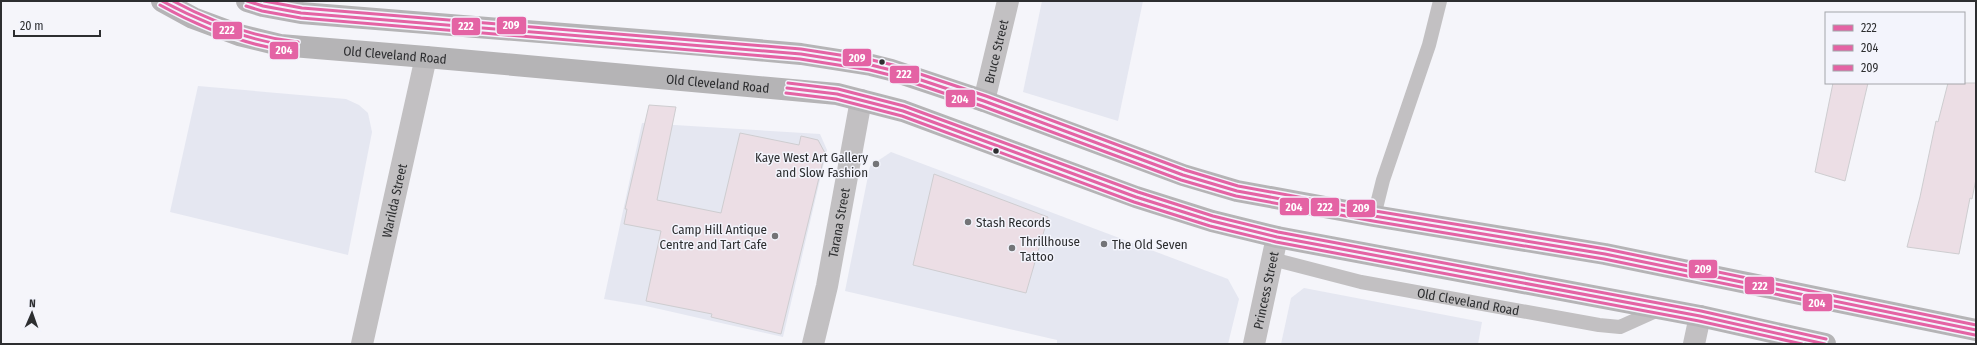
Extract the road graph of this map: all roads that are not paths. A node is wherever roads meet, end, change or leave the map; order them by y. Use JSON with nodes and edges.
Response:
{"nodes":[{"id":1,"x":162,"y":1,"type":"edge"},
{"id":2,"x":248,"y":1,"type":"edge"},
{"id":3,"x":1008,"y":1,"type":"edge"},
{"id":4,"x":1440,"y":1,"type":"edge"},
{"id":5,"x":426,"y":57,"type":"junction"},
{"id":6,"x":861,"y":100,"type":"junction"},
{"id":7,"x":984,"y":101,"type":"junction"},
{"id":8,"x":1374,"y":216,"type":"junction"},
{"id":9,"x":1277,"y":237,"type":"junction"},
{"id":10,"x":1272,"y":259,"type":"junction"},
{"id":11,"x":1662,"y":308,"type":"junction"},
{"id":12,"x":1700,"y":316,"type":"junction"},
{"id":13,"x":1976,"y":330,"type":"edge"},
{"id":14,"x":362,"y":344,"type":"edge"},
{"id":15,"x":813,"y":344,"type":"edge"},
{"id":16,"x":1254,"y":344,"type":"edge"},
{"id":17,"x":1694,"y":344,"type":"edge"},
{"id":18,"x":1825,"y":344,"type":"edge"}],
"edges":[{"from":1,"to":5,"type":"highway","name":"Old Cleveland Road"},
{"from":2,"to":7,"type":"highway"},
{"from":3,"to":7,"type":"street","name":"Bruce Street"},
{"from":4,"to":8,"type":"lane"},
{"from":5,"to":6,"type":"highway","name":"Old Cleveland Road"},
{"from":5,"to":14,"type":"street","name":"Warilda Street"},
{"from":6,"to":9,"type":"highway","name":"Old Cleveland Road"},
{"from":6,"to":15,"type":"street","name":"Tarana Street"},
{"from":7,"to":8,"type":"highway"},
{"from":8,"to":13,"type":"highway"},
{"from":9,"to":10,"type":"street","name":"Princess Street"},
{"from":9,"to":11,"type":"highway","name":"Old Cleveland Road"},
{"from":10,"to":11,"type":"lane","name":"Old Cleveland Road"},
{"from":10,"to":16,"type":"street","name":"Princess Street"},
{"from":11,"to":12,"type":"highway","name":"Old Cleveland Road"},
{"from":12,"to":17,"type":"street"},
{"from":12,"to":18,"type":"highway","name":"Old Cleveland Road"}]}
